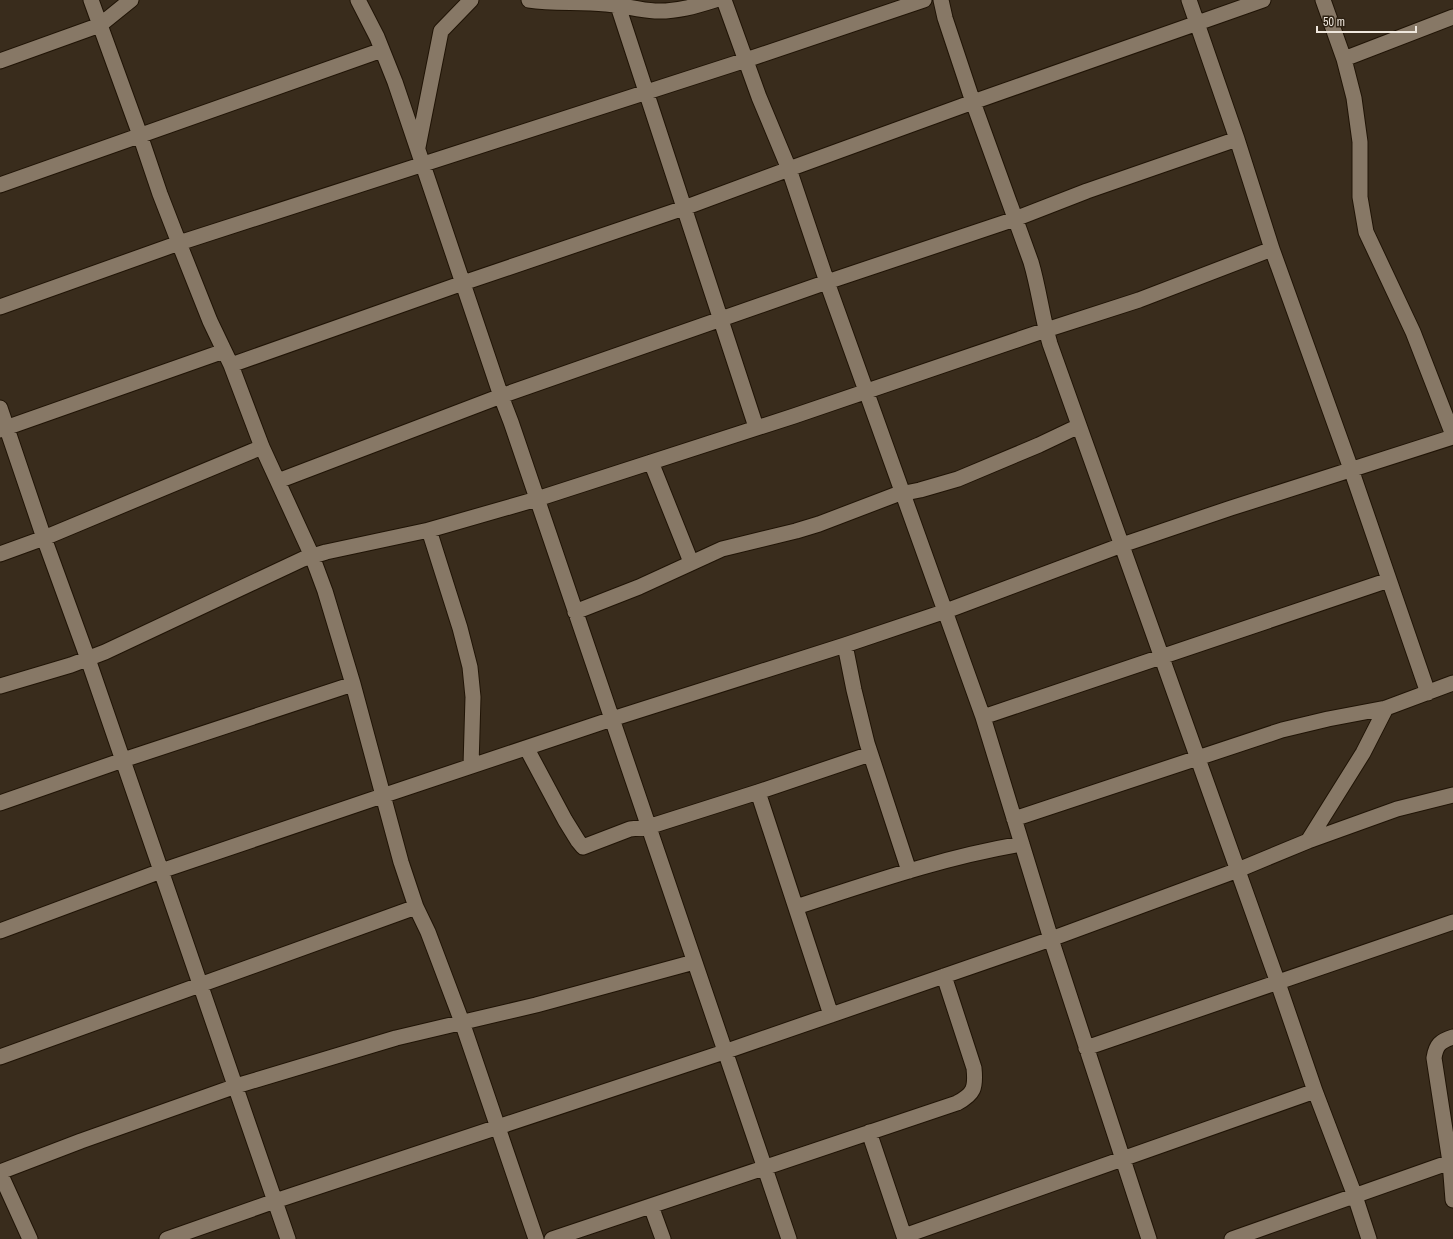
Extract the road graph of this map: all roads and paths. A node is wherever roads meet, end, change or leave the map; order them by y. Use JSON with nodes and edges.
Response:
{"nodes":[{"id":1,"x":92,"y":0,"type":"edge"},
{"id":2,"x":131,"y":0,"type":"edge"},
{"id":3,"x":358,"y":0,"type":"edge"},
{"id":4,"x":471,"y":0,"type":"edge"},
{"id":5,"x":529,"y":0,"type":"edge"},
{"id":6,"x":715,"y":0,"type":"edge"},
{"id":7,"x":724,"y":0,"type":"edge"},
{"id":8,"x":924,"y":0,"type":"edge"},
{"id":9,"x":940,"y":0,"type":"edge"},
{"id":10,"x":1189,"y":0,"type":"edge"},
{"id":11,"x":1263,"y":0,"type":"edge"},
{"id":12,"x":1323,"y":0,"type":"edge"},
{"id":13,"x":618,"y":6,"type":"junction"},
{"id":14,"x":1453,"y":17,"type":"edge"},
{"id":15,"x":1198,"y":23,"type":"junction"},
{"id":16,"x":100,"y":26,"type":"junction"},
{"id":17,"x":382,"y":50,"type":"junction"},
{"id":18,"x":1344,"y":59,"type":"junction"},
{"id":19,"x":746,"y":60,"type":"junction"},
{"id":20,"x":0,"y":61,"type":"edge"},
{"id":21,"x":646,"y":91,"type":"junction"},
{"id":22,"x":973,"y":102,"type":"junction"},
{"id":23,"x":140,"y":135,"type":"junction"},
{"id":24,"x":1237,"y":139,"type":"junction"},
{"id":25,"x":418,"y":148,"type":"junction"},
{"id":26,"x":423,"y":164,"type":"junction"},
{"id":27,"x":789,"y":169,"type":"junction"},
{"id":28,"x":0,"y":185,"type":"edge"},
{"id":29,"x":684,"y":208,"type":"junction"},
{"id":30,"x":1015,"y":219,"type":"junction"},
{"id":31,"x":179,"y":243,"type":"junction"},
{"id":32,"x":1272,"y":249,"type":"junction"},
{"id":33,"x":828,"y":282,"type":"junction"},
{"id":34,"x":463,"y":283,"type":"junction"},
{"id":35,"x":0,"y":307,"type":"edge"},
{"id":36,"x":721,"y":320,"type":"junction"},
{"id":37,"x":1046,"y":330,"type":"junction"},
{"id":38,"x":224,"y":351,"type":"junction"},
{"id":39,"x":231,"y":365,"type":"junction"},
{"id":40,"x":867,"y":391,"type":"junction"},
{"id":41,"x":501,"y":396,"type":"junction"},
{"id":42,"x":0,"y":408,"type":"edge"},
{"id":43,"x":1079,"y":426,"type":"junction"},
{"id":44,"x":4,"y":428,"type":"edge"},
{"id":45,"x":756,"y":428,"type":"junction"},
{"id":46,"x":1453,"y":436,"type":"edge"},
{"id":47,"x":262,"y":447,"type":"junction"},
{"id":48,"x":651,"y":462,"type":"junction"},
{"id":49,"x":1351,"y":469,"type":"junction"},
{"id":50,"x":278,"y":481,"type":"junction"},
{"id":51,"x":904,"y":493,"type":"junction"},
{"id":52,"x":537,"y":499,"type":"junction"},
{"id":53,"x":430,"y":530,"type":"junction"},
{"id":54,"x":44,"y":538,"type":"junction"},
{"id":55,"x":1122,"y":545,"type":"junction"},
{"id":56,"x":0,"y":554,"type":"edge"},
{"id":57,"x":312,"y":556,"type":"junction"},
{"id":58,"x":691,"y":562,"type":"junction"},
{"id":59,"x":1389,"y":580,"type":"junction"},
{"id":60,"x":946,"y":611,"type":"junction"},
{"id":61,"x":576,"y":612,"type":"junction"},
{"id":62,"x":845,"y":645,"type":"junction"},
{"id":63,"x":1161,"y":657,"type":"junction"},
{"id":64,"x":88,"y":659,"type":"junction"},
{"id":65,"x":1453,"y":683,"type":"edge"},
{"id":66,"x":353,"y":684,"type":"junction"},
{"id":67,"x":0,"y":686,"type":"edge"},
{"id":68,"x":1428,"y":693,"type":"junction"},
{"id":69,"x":1386,"y":708,"type":"junction"},
{"id":70,"x":983,"y":717,"type":"junction"},
{"id":71,"x":612,"y":719,"type":"junction"},
{"id":72,"x":527,"y":748,"type":"junction"},
{"id":73,"x":870,"y":754,"type":"junction"},
{"id":74,"x":1198,"y":757,"type":"junction"},
{"id":75,"x":123,"y":760,"type":"junction"},
{"id":76,"x":471,"y":766,"type":"junction"},
{"id":77,"x":758,"y":792,"type":"junction"},
{"id":78,"x":1453,"y":795,"type":"edge"},
{"id":79,"x":382,"y":796,"type":"junction"},
{"id":80,"x":0,"y":803,"type":"edge"},
{"id":81,"x":1014,"y":819,"type":"junction"},
{"id":82,"x":648,"y":827,"type":"junction"},
{"id":83,"x":1308,"y":841,"type":"junction"},
{"id":84,"x":1022,"y":844,"type":"junction"},
{"id":85,"x":1238,"y":870,"type":"junction"},
{"id":86,"x":161,"y":871,"type":"junction"},
{"id":87,"x":909,"y":871,"type":"junction"},
{"id":88,"x":416,"y":907,"type":"junction"},
{"id":89,"x":796,"y":907,"type":"junction"},
{"id":90,"x":1453,"y":922,"type":"edge"},
{"id":91,"x":0,"y":932,"type":"edge"},
{"id":92,"x":1051,"y":939,"type":"junction"},
{"id":93,"x":694,"y":962,"type":"junction"},
{"id":94,"x":944,"y":976,"type":"junction"},
{"id":95,"x":1278,"y":983,"type":"junction"},
{"id":96,"x":201,"y":985,"type":"junction"},
{"id":97,"x":831,"y":1015,"type":"junction"},
{"id":98,"x":462,"y":1022,"type":"junction"},
{"id":99,"x":1453,"y":1037,"type":"edge"},
{"id":100,"x":1086,"y":1048,"type":"junction"},
{"id":101,"x":724,"y":1052,"type":"junction"},
{"id":102,"x":0,"y":1057,"type":"edge"},
{"id":103,"x":236,"y":1086,"type":"junction"},
{"id":104,"x":1315,"y":1091,"type":"junction"},
{"id":105,"x":498,"y":1127,"type":"junction"},
{"id":106,"x":869,"y":1132,"type":"junction"},
{"id":107,"x":1123,"y":1158,"type":"junction"},
{"id":108,"x":1452,"y":1162,"type":"edge"},
{"id":109,"x":764,"y":1167,"type":"junction"},
{"id":110,"x":0,"y":1172,"type":"edge"},
{"id":111,"x":1355,"y":1196,"type":"junction"},
{"id":112,"x":1453,"y":1200,"type":"edge"},
{"id":113,"x":275,"y":1201,"type":"junction"},
{"id":114,"x":651,"y":1206,"type":"junction"},
{"id":115,"x":905,"y":1237,"type":"edge"},
{"id":116,"x":30,"y":1239,"type":"edge"},
{"id":117,"x":167,"y":1239,"type":"edge"},
{"id":118,"x":288,"y":1239,"type":"edge"},
{"id":119,"x":536,"y":1239,"type":"edge"},
{"id":120,"x":552,"y":1239,"type":"edge"},
{"id":121,"x":663,"y":1239,"type":"edge"},
{"id":122,"x":789,"y":1239,"type":"edge"},
{"id":123,"x":1149,"y":1239,"type":"edge"},
{"id":124,"x":1232,"y":1239,"type":"edge"},
{"id":125,"x":1369,"y":1239,"type":"edge"}],
"edges":[{"from":1,"to":16,"type":"street"},
{"from":2,"to":16,"type":"street"},
{"from":3,"to":17,"type":"street"},
{"from":4,"to":25,"type":"street"},
{"from":5,"to":13,"type":"street"},
{"from":6,"to":13,"type":"street"},
{"from":7,"to":19,"type":"street"},
{"from":8,"to":19,"type":"street"},
{"from":9,"to":22,"type":"street"},
{"from":10,"to":15,"type":"street"},
{"from":11,"to":15,"type":"street"},
{"from":12,"to":18,"type":"street"},
{"from":13,"to":21,"type":"street"},
{"from":14,"to":18,"type":"street"},
{"from":15,"to":22,"type":"street"},
{"from":15,"to":24,"type":"street"},
{"from":16,"to":20,"type":"street"},
{"from":16,"to":23,"type":"street"},
{"from":17,"to":23,"type":"street"},
{"from":17,"to":25,"type":"street"},
{"from":18,"to":46,"type":"street"},
{"from":19,"to":21,"type":"street"},
{"from":19,"to":27,"type":"street"},
{"from":21,"to":26,"type":"street"},
{"from":21,"to":29,"type":"street"},
{"from":22,"to":27,"type":"street"},
{"from":22,"to":30,"type":"street"},
{"from":23,"to":28,"type":"street"},
{"from":23,"to":31,"type":"street"},
{"from":24,"to":30,"type":"street"},
{"from":24,"to":32,"type":"street"},
{"from":25,"to":26,"type":"street"},
{"from":26,"to":31,"type":"street"},
{"from":26,"to":34,"type":"street"},
{"from":27,"to":29,"type":"street"},
{"from":27,"to":33,"type":"street"},
{"from":29,"to":34,"type":"street"},
{"from":29,"to":36,"type":"street"},
{"from":30,"to":33,"type":"street"},
{"from":30,"to":37,"type":"street"},
{"from":31,"to":35,"type":"street"},
{"from":31,"to":38,"type":"street"},
{"from":32,"to":37,"type":"street"},
{"from":32,"to":49,"type":"street"},
{"from":33,"to":36,"type":"street"},
{"from":33,"to":40,"type":"street"},
{"from":34,"to":39,"type":"street"},
{"from":34,"to":41,"type":"street"},
{"from":36,"to":41,"type":"street"},
{"from":36,"to":45,"type":"street"},
{"from":37,"to":40,"type":"street"},
{"from":37,"to":43,"type":"street"},
{"from":38,"to":39,"type":"street"},
{"from":38,"to":44,"type":"street"},
{"from":39,"to":47,"type":"street"},
{"from":40,"to":45,"type":"street"},
{"from":40,"to":51,"type":"street"},
{"from":41,"to":50,"type":"street"},
{"from":41,"to":52,"type":"street"},
{"from":42,"to":44,"type":"street"},
{"from":43,"to":51,"type":"street"},
{"from":43,"to":55,"type":"street"},
{"from":44,"to":54,"type":"street"},
{"from":45,"to":48,"type":"street"},
{"from":46,"to":49,"type":"street"},
{"from":47,"to":50,"type":"street"},
{"from":47,"to":54,"type":"street"},
{"from":48,"to":52,"type":"street"},
{"from":48,"to":58,"type":"street"},
{"from":49,"to":55,"type":"street"},
{"from":49,"to":59,"type":"street"},
{"from":50,"to":57,"type":"street"},
{"from":51,"to":58,"type":"street"},
{"from":51,"to":60,"type":"street"},
{"from":52,"to":53,"type":"street"},
{"from":52,"to":61,"type":"street"},
{"from":53,"to":57,"type":"street"},
{"from":53,"to":76,"type":"street"},
{"from":54,"to":56,"type":"street"},
{"from":54,"to":64,"type":"street"},
{"from":55,"to":60,"type":"street"},
{"from":55,"to":63,"type":"street"},
{"from":57,"to":64,"type":"street"},
{"from":57,"to":66,"type":"street"},
{"from":58,"to":61,"type":"street"},
{"from":59,"to":63,"type":"street"},
{"from":59,"to":68,"type":"street"},
{"from":60,"to":62,"type":"street"},
{"from":60,"to":70,"type":"street"},
{"from":61,"to":71,"type":"street"},
{"from":62,"to":71,"type":"street"},
{"from":62,"to":73,"type":"street"},
{"from":63,"to":70,"type":"street"},
{"from":63,"to":74,"type":"street"},
{"from":64,"to":67,"type":"street"},
{"from":64,"to":75,"type":"street"},
{"from":65,"to":68,"type":"street"},
{"from":66,"to":75,"type":"street"},
{"from":66,"to":79,"type":"street"},
{"from":68,"to":69,"type":"street"},
{"from":69,"to":74,"type":"street"},
{"from":69,"to":83,"type":"street"},
{"from":70,"to":81,"type":"street"},
{"from":71,"to":72,"type":"street"},
{"from":71,"to":82,"type":"street"},
{"from":72,"to":76,"type":"street"},
{"from":72,"to":82,"type":"street"},
{"from":73,"to":77,"type":"street"},
{"from":73,"to":87,"type":"street"},
{"from":74,"to":81,"type":"street"},
{"from":74,"to":85,"type":"street"},
{"from":75,"to":80,"type":"street"},
{"from":75,"to":86,"type":"street"},
{"from":76,"to":79,"type":"street"},
{"from":77,"to":82,"type":"street"},
{"from":77,"to":89,"type":"street"},
{"from":78,"to":83,"type":"street"},
{"from":79,"to":86,"type":"street"},
{"from":79,"to":88,"type":"street"},
{"from":81,"to":84,"type":"street"},
{"from":82,"to":93,"type":"street"},
{"from":83,"to":85,"type":"street"},
{"from":84,"to":87,"type":"street"},
{"from":84,"to":92,"type":"street"},
{"from":85,"to":92,"type":"street"},
{"from":85,"to":95,"type":"street"},
{"from":86,"to":91,"type":"street"},
{"from":86,"to":96,"type":"street"},
{"from":87,"to":89,"type":"street"},
{"from":88,"to":96,"type":"street"},
{"from":88,"to":98,"type":"street"},
{"from":89,"to":97,"type":"street"},
{"from":90,"to":95,"type":"street"},
{"from":92,"to":94,"type":"street"},
{"from":92,"to":100,"type":"street"},
{"from":93,"to":98,"type":"street"},
{"from":93,"to":101,"type":"street"},
{"from":94,"to":97,"type":"street"},
{"from":94,"to":106,"type":"street"},
{"from":95,"to":100,"type":"street"},
{"from":95,"to":104,"type":"street"},
{"from":96,"to":102,"type":"street"},
{"from":96,"to":103,"type":"street"},
{"from":97,"to":101,"type":"street"},
{"from":98,"to":103,"type":"street"},
{"from":98,"to":105,"type":"street"},
{"from":99,"to":108,"type":"street"},
{"from":100,"to":107,"type":"street"},
{"from":101,"to":105,"type":"street"},
{"from":101,"to":109,"type":"street"},
{"from":103,"to":110,"type":"street"},
{"from":103,"to":113,"type":"street"},
{"from":104,"to":107,"type":"street"},
{"from":104,"to":111,"type":"street"},
{"from":105,"to":113,"type":"street"},
{"from":105,"to":119,"type":"street"},
{"from":106,"to":109,"type":"street"},
{"from":106,"to":115,"type":"street"},
{"from":107,"to":115,"type":"street"},
{"from":107,"to":123,"type":"street"},
{"from":108,"to":111,"type":"street"},
{"from":108,"to":112,"type":"street"},
{"from":109,"to":114,"type":"street"},
{"from":109,"to":122,"type":"street"},
{"from":110,"to":116,"type":"street"},
{"from":111,"to":124,"type":"street"},
{"from":111,"to":125,"type":"street"},
{"from":113,"to":117,"type":"street"},
{"from":113,"to":118,"type":"street"},
{"from":114,"to":120,"type":"street"},
{"from":114,"to":121,"type":"street"}]}
